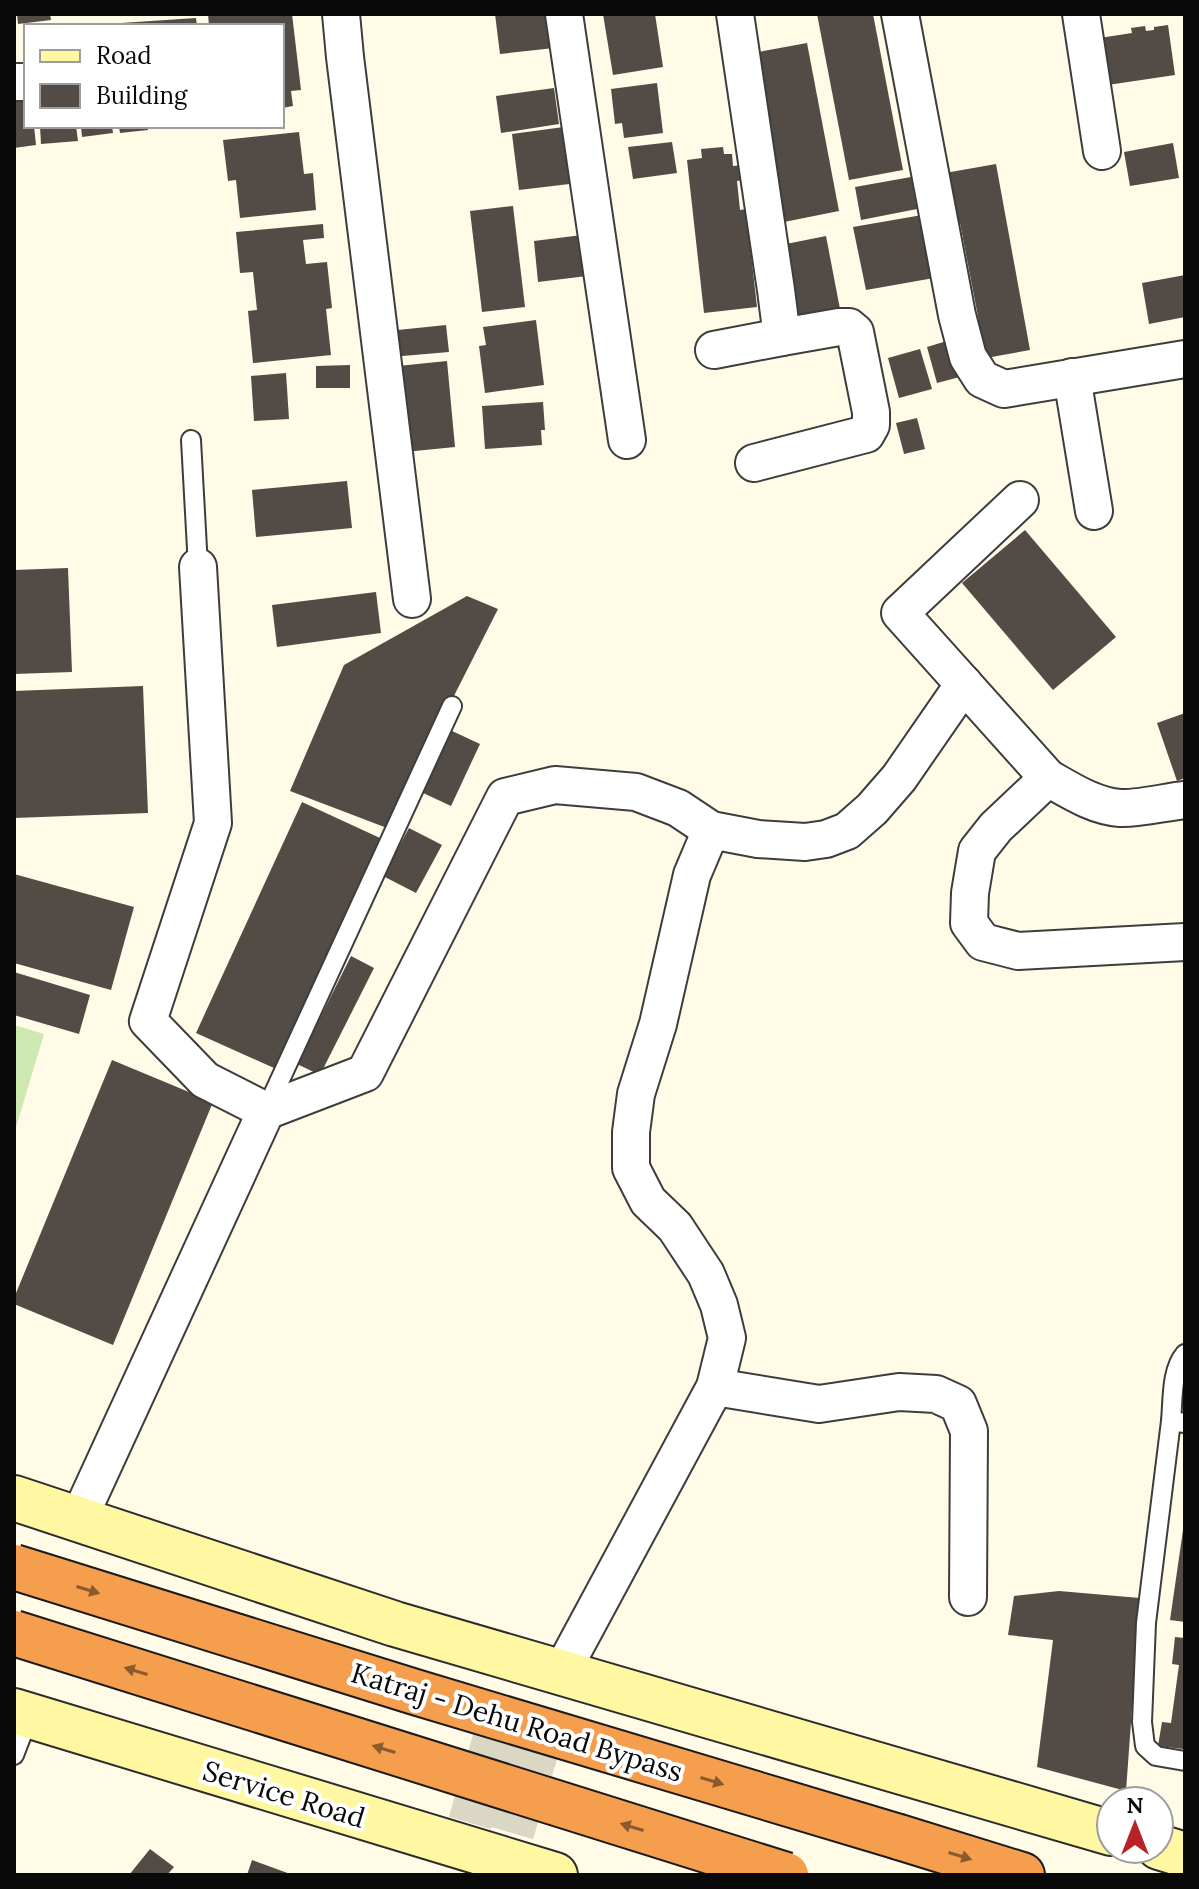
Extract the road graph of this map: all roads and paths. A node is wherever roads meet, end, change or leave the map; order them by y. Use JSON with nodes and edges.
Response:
{"nodes":[{"id":1,"x":341,"y":14,"type":"edge"},
{"id":2,"x":564,"y":14,"type":"edge"},
{"id":3,"x":735,"y":14,"type":"edge"},
{"id":4,"x":900,"y":14,"type":"edge"},
{"id":5,"x":1081,"y":14,"type":"edge"},
{"id":6,"x":1102,"y":151,"type":"dead end"},
{"id":7,"x":782,"y":337,"type":"junction"},
{"id":8,"x":714,"y":350,"type":"dead end"},
{"id":9,"x":1185,"y":359,"type":"edge"},
{"id":10,"x":1072,"y":377,"type":"junction"},
{"id":11,"x":191,"y":440,"type":"dead end"},
{"id":12,"x":627,"y":440,"type":"dead end"},
{"id":13,"x":754,"y":463,"type":"dead end"},
{"id":14,"x":1020,"y":500,"type":"dead end"},
{"id":15,"x":1094,"y":511,"type":"dead end"},
{"id":16,"x":198,"y":567,"type":"joint"},
{"id":17,"x":412,"y":599,"type":"dead end"},
{"id":18,"x":964,"y":684,"type":"junction"},
{"id":19,"x":452,"y":706,"type":"dead end"},
{"id":20,"x":1048,"y":778,"type":"junction"},
{"id":21,"x":1185,"y":800,"type":"edge"},
{"id":22,"x":711,"y":830,"type":"junction"},
{"id":23,"x":1185,"y":942,"type":"edge"},
{"id":24,"x":266,"y":1111,"type":"junction"},
{"id":25,"x":1185,"y":1354,"type":"edge"},
{"id":26,"x":715,"y":1387,"type":"junction"},
{"id":27,"x":1178,"y":1422,"type":"edge"},
{"id":28,"x":14,"y":1498,"type":"edge"},
{"id":29,"x":79,"y":1518,"type":"junction"},
{"id":30,"x":14,"y":1567,"type":"edge"},
{"id":31,"x":968,"y":1597,"type":"dead end"},
{"id":32,"x":14,"y":1633,"type":"edge"},
{"id":33,"x":516,"y":1659,"type":"junction"},
{"id":34,"x":561,"y":1673,"type":"junction"},
{"id":35,"x":505,"y":1704,"type":"tunnel mouth"},
{"id":36,"x":22,"y":1713,"type":"edge"},
{"id":37,"x":548,"y":1713,"type":"tunnel mouth"},
{"id":38,"x":14,"y":1755,"type":"edge"},
{"id":39,"x":1185,"y":1761,"type":"edge"},
{"id":40,"x":1095,"y":1828,"type":"edge"},
{"id":41,"x":555,"y":1875,"type":"edge"},
{"id":42,"x":786,"y":1875,"type":"edge"},
{"id":43,"x":1022,"y":1875,"type":"edge"}],
"edges":[{"from":1,"to":17,"type":"street"},
{"from":2,"to":12,"type":"street"},
{"from":3,"to":7,"type":"street"},
{"from":4,"to":10,"type":"street"},
{"from":5,"to":6,"type":"street"},
{"from":7,"to":8,"type":"street"},
{"from":7,"to":13,"type":"street"},
{"from":9,"to":10,"type":"street"},
{"from":10,"to":15,"type":"street"},
{"from":11,"to":16,"type":"lane"},
{"from":14,"to":18,"type":"street"},
{"from":16,"to":24,"type":"street"},
{"from":18,"to":20,"type":"street"},
{"from":18,"to":22,"type":"street"},
{"from":19,"to":24,"type":"lane"},
{"from":20,"to":21,"type":"street"},
{"from":20,"to":23,"type":"street"},
{"from":22,"to":24,"type":"street"},
{"from":22,"to":26,"type":"street"},
{"from":24,"to":29,"type":"street"},
{"from":25,"to":27,"type":"lane"},
{"from":26,"to":31,"type":"street"},
{"from":26,"to":34,"type":"street"},
{"from":27,"to":39,"type":"lane"},
{"from":28,"to":29,"type":"street"},
{"from":29,"to":33,"type":"street"},
{"from":30,"to":43,"type":"highway","name":"Katraj - Dehu Road Bypass","one_way":true,"bridge":true},
{"from":42,"to":32,"type":"highway","one_way":true,"bridge":true},
{"from":33,"to":34,"type":"street"},
{"from":33,"to":35,"type":"street"},
{"from":34,"to":37,"type":"street"},
{"from":34,"to":40,"type":"street"},
{"from":36,"to":38,"type":"lane"},
{"from":36,"to":41,"type":"street","name":"Service Road"}]}
